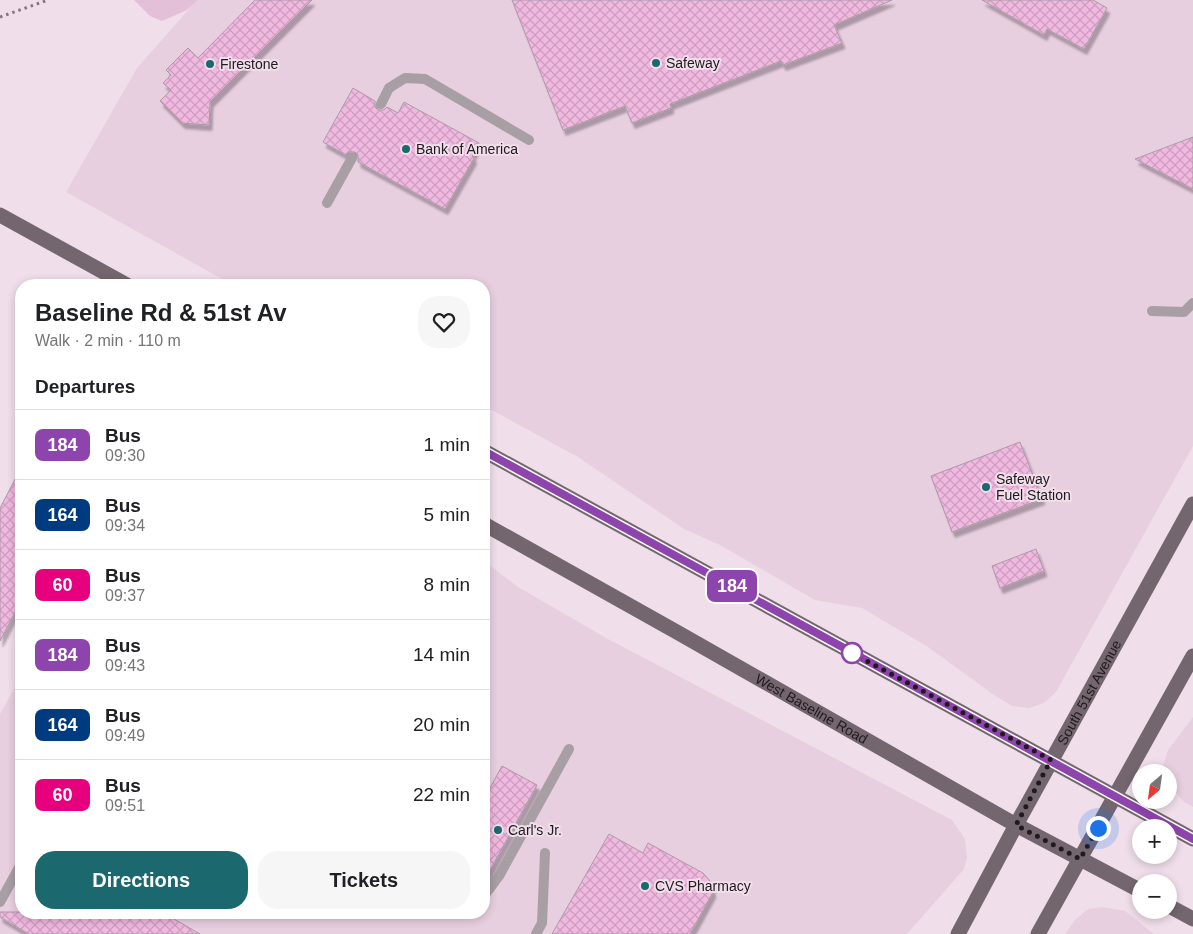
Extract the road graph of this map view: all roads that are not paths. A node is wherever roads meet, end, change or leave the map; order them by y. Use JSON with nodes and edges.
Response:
{"nodes":[{"id":1,"x":381,"y":104,"type":"dead end"},
{"id":2,"x":530,"y":140,"type":"dead end"},
{"id":3,"x":352,"y":158,"type":"dead end"},
{"id":4,"x":328,"y":203,"type":"dead end"},
{"id":5,"x":0,"y":215,"type":"edge"},
{"id":6,"x":116,"y":279,"type":"edge"},
{"id":7,"x":1193,"y":303,"type":"edge"},
{"id":8,"x":1152,"y":312,"type":"dead end"},
{"id":9,"x":490,"y":454,"type":"edge"},
{"id":10,"x":1193,"y":504,"type":"edge"},
{"id":11,"x":490,"y":527,"type":"edge"},
{"id":12,"x":1193,"y":656,"type":"edge"},
{"id":13,"x":569,"y":749,"type":"dead end"},
{"id":14,"x":1051,"y":760,"type":"junction"},
{"id":15,"x":1115,"y":797,"type":"junction"},
{"id":16,"x":1016,"y":825,"type":"junction"},
{"id":17,"x":1193,"y":839,"type":"edge"},
{"id":18,"x":545,"y":854,"type":"dead end"},
{"id":19,"x":1080,"y":859,"type":"junction"},
{"id":20,"x":15,"y":875,"type":"edge"},
{"id":21,"x":1132,"y":885,"type":"edge"},
{"id":22,"x":490,"y":888,"type":"edge"},
{"id":23,"x":0,"y":902,"type":"edge"},
{"id":24,"x":1177,"y":910,"type":"edge"},
{"id":25,"x":1193,"y":919,"type":"edge"},
{"id":26,"x":536,"y":934,"type":"edge"},
{"id":27,"x":958,"y":934,"type":"edge"},
{"id":28,"x":1038,"y":934,"type":"edge"}],
"edges":[{"from":1,"to":2,"type":"lane"},
{"from":3,"to":4,"type":"lane"},
{"from":5,"to":6,"type":"main road"},
{"from":7,"to":8,"type":"lane"},
{"from":9,"to":14,"type":"main road"},
{"from":10,"to":14,"type":"main road","name":"South 51st Avenue"},
{"from":11,"to":16,"type":"main road","name":"West Baseline Road"},
{"from":12,"to":15,"type":"main road"},
{"from":13,"to":22,"type":"lane"},
{"from":14,"to":15,"type":"main road"},
{"from":14,"to":16,"type":"main road","name":"South 51st Avenue"},
{"from":15,"to":17,"type":"main road"},
{"from":15,"to":19,"type":"main road"},
{"from":16,"to":19,"type":"main road","name":"West Baseline Road"},
{"from":16,"to":27,"type":"main road","name":"South 51st Avenue"},
{"from":18,"to":26,"type":"lane"},
{"from":19,"to":21,"type":"main road","name":"West Baseline Road"},
{"from":19,"to":28,"type":"main road"},
{"from":20,"to":23,"type":"lane"},
{"from":24,"to":25,"type":"main road"}]}
